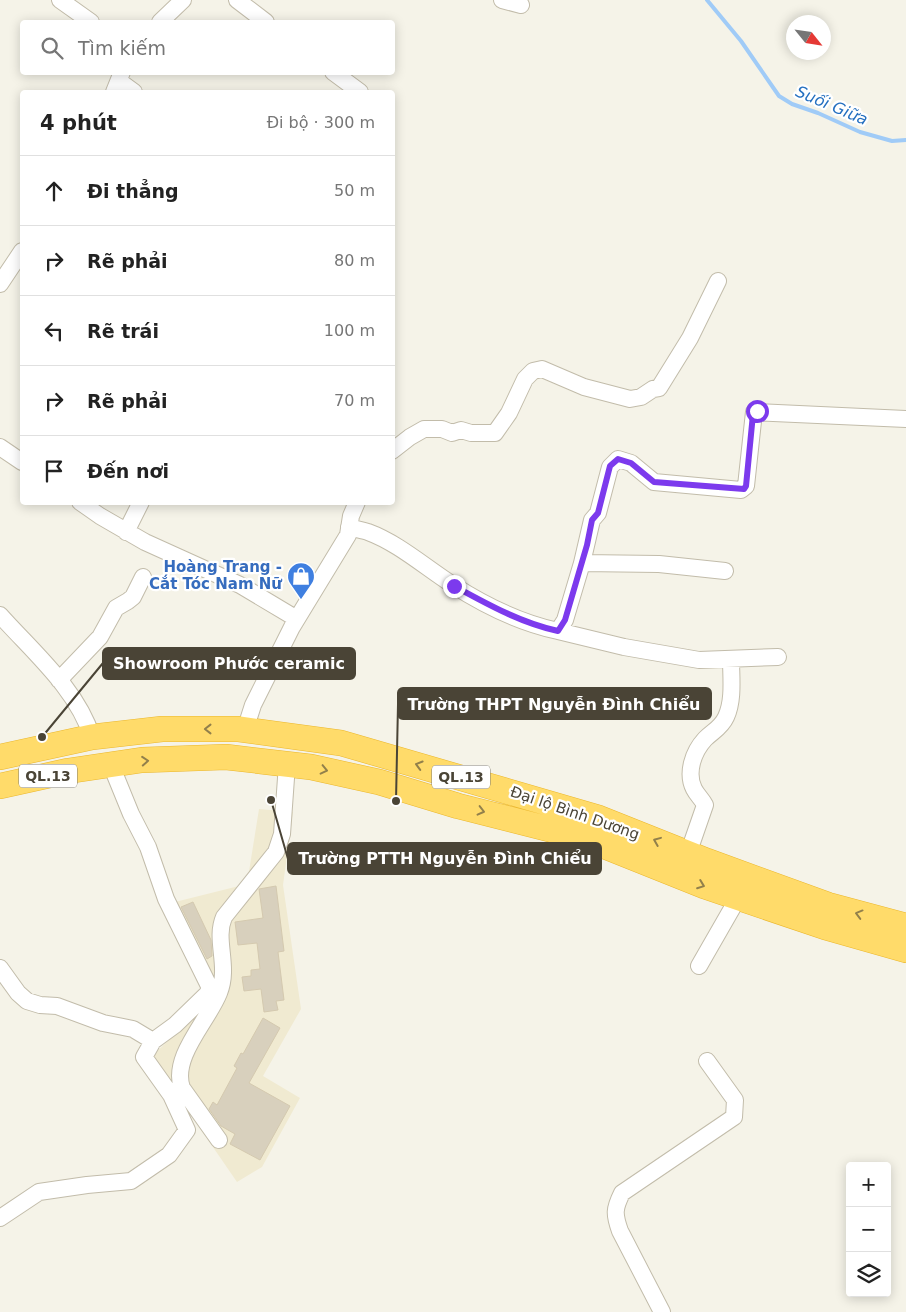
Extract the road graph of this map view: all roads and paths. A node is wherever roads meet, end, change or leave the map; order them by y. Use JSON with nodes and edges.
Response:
{"nodes":[{"id":1,"x":60,"y":0,"type":"edge"},
{"id":2,"x":183,"y":0,"type":"edge"},
{"id":3,"x":237,"y":0,"type":"edge"},
{"id":4,"x":502,"y":0,"type":"edge"},
{"id":5,"x":521,"y":5,"type":"dead end"},
{"id":6,"x":88,"y":20,"type":"edge"},
{"id":7,"x":162,"y":20,"type":"edge"},
{"id":8,"x":263,"y":20,"type":"edge"},
{"id":9,"x":338,"y":75,"type":"edge"},
{"id":10,"x":118,"y":82,"type":"edge"},
{"id":11,"x":131,"y":90,"type":"edge"},
{"id":12,"x":357,"y":90,"type":"edge"},
{"id":13,"x":20,"y":254,"type":"edge"},
{"id":14,"x":1,"y":281,"type":"edge"},
{"id":15,"x":718,"y":281,"type":"dead end"},
{"id":16,"x":906,"y":418,"type":"edge"},
{"id":17,"x":0,"y":447,"type":"edge"},
{"id":18,"x":395,"y":449,"type":"edge"},
{"id":19,"x":20,"y":461,"type":"edge"},
{"id":20,"x":85,"y":505,"type":"edge"},
{"id":21,"x":140,"y":505,"type":"edge"},
{"id":22,"x":353,"y":505,"type":"edge"},
{"id":23,"x":349,"y":528,"type":"junction"},
{"id":24,"x":126,"y":532,"type":"junction"},
{"id":25,"x":582,"y":563,"type":"junction"},
{"id":26,"x":725,"y":571,"type":"dead end"},
{"id":27,"x":143,"y":577,"type":"dead end"},
{"id":28,"x":0,"y":615,"type":"edge"},
{"id":29,"x":297,"y":619,"type":"junction"},
{"id":30,"x":558,"y":631,"type":"junction"},
{"id":31,"x":778,"y":657,"type":"dead end"},
{"id":32,"x":731,"y":659,"type":"junction"},
{"id":33,"x":59,"y":680,"type":"junction"},
{"id":34,"x":245,"y":730,"type":"junction"},
{"id":35,"x":92,"y":737,"type":"junction"},
{"id":36,"x":0,"y":757,"type":"edge"},
{"id":37,"x":287,"y":764,"type":"junction"},
{"id":38,"x":104,"y":766,"type":"junction"},
{"id":39,"x":0,"y":786,"type":"edge"},
{"id":40,"x":688,"y":854,"type":"junction"},
{"id":41,"x":738,"y":898,"type":"junction"},
{"id":42,"x":906,"y":926,"type":"edge"},
{"id":43,"x":906,"y":950,"type":"edge"},
{"id":44,"x":699,"y":966,"type":"dead end"},
{"id":45,"x":0,"y":968,"type":"edge"},
{"id":46,"x":153,"y":1041,"type":"junction"},
{"id":47,"x":707,"y":1060,"type":"dead end"},
{"id":48,"x":219,"y":1140,"type":"dead end"},
{"id":49,"x":0,"y":1218,"type":"edge"},
{"id":50,"x":662,"y":1312,"type":"edge"}],
"edges":[{"from":1,"to":6,"type":"street"},
{"from":2,"to":7,"type":"street"},
{"from":3,"to":8,"type":"street"},
{"from":4,"to":5,"type":"street"},
{"from":9,"to":12,"type":"street"},
{"from":10,"to":11,"type":"street"},
{"from":13,"to":14,"type":"street"},
{"from":15,"to":18,"type":"street"},
{"from":16,"to":25,"type":"street"},
{"from":17,"to":19,"type":"street"},
{"from":20,"to":24,"type":"street"},
{"from":21,"to":24,"type":"street"},
{"from":22,"to":23,"type":"street"},
{"from":23,"to":29,"type":"street"},
{"from":23,"to":30,"type":"street"},
{"from":24,"to":29,"type":"street"},
{"from":25,"to":26,"type":"street"},
{"from":25,"to":30,"type":"street"},
{"from":27,"to":33,"type":"street"},
{"from":28,"to":33,"type":"street"},
{"from":29,"to":34,"type":"street"},
{"from":30,"to":32,"type":"street"},
{"from":31,"to":32,"type":"street"},
{"from":32,"to":40,"type":"street"},
{"from":33,"to":35,"type":"street"},
{"from":34,"to":35,"type":"highway","name":"Đại lộ Bình Dương","number":"QL.13","one_way":true},
{"from":40,"to":34,"type":"highway","name":"Đại lộ Bình Dương","number":"QL.13","one_way":true},
{"from":35,"to":36,"type":"highway","name":"Đại lộ Bình Dương","number":"QL.13"},
{"from":35,"to":38,"type":"highway"},
{"from":38,"to":37,"type":"highway","name":"Đại lộ Bình Dương","number":"QL.13","one_way":true},
{"from":37,"to":41,"type":"highway","name":"Đại lộ Bình Dương","number":"QL.13","one_way":true},
{"from":37,"to":48,"type":"street"},
{"from":38,"to":39,"type":"highway","name":"Đại lộ Bình Dương","number":"QL.13"},
{"from":38,"to":46,"type":"street"},
{"from":42,"to":40,"type":"highway","name":"Đại lộ Bình Dương","number":"QL.13","one_way":true},
{"from":41,"to":43,"type":"highway","name":"Đại lộ Bình Dương","number":"QL.13"},
{"from":41,"to":44,"type":"street"},
{"from":45,"to":46,"type":"street"},
{"from":46,"to":49,"type":"street"},
{"from":47,"to":50,"type":"street"}]}
